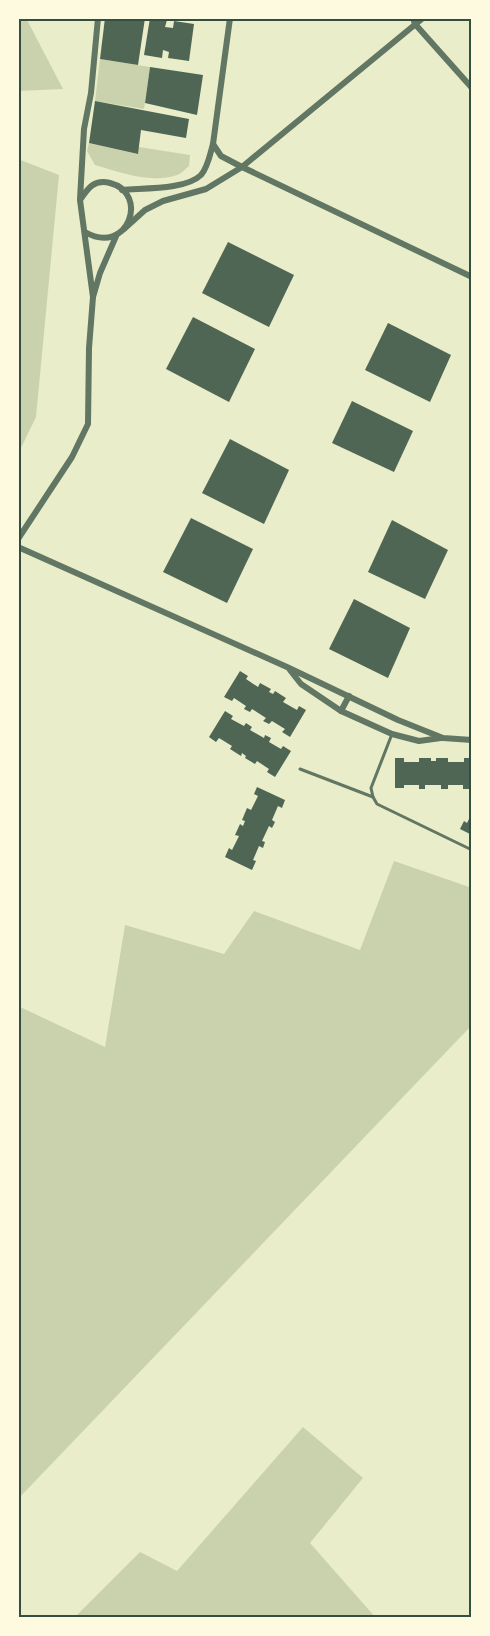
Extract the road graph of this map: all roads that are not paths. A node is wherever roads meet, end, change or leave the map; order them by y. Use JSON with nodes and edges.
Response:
{"nodes":[{"id":1,"x":98,"y":18,"type":"edge"},
{"id":2,"x":230,"y":18,"type":"edge"},
{"id":3,"x":423,"y":18,"type":"edge"},
{"id":4,"x":414,"y":21,"type":"edge"},
{"id":5,"x":472,"y":88,"type":"edge"},
{"id":6,"x":213,"y":144,"type":"junction"},
{"id":7,"x":242,"y":167,"type":"junction"},
{"id":8,"x":122,"y":190,"type":"junction"},
{"id":9,"x":80,"y":200,"type":"junction"},
{"id":10,"x":124,"y":229,"type":"junction"},
{"id":11,"x":85,"y":232,"type":"junction"},
{"id":12,"x":117,"y":234,"type":"junction"},
{"id":13,"x":472,"y":277,"type":"edge"},
{"id":14,"x":93,"y":297,"type":"junction"},
{"id":15,"x":18,"y":539,"type":"edge"},
{"id":16,"x":18,"y":547,"type":"edge"},
{"id":17,"x":287,"y":667,"type":"junction"},
{"id":18,"x":349,"y":696,"type":"junction"},
{"id":19,"x":341,"y":711,"type":"junction"},
{"id":20,"x":398,"y":720,"type":"junction"},
{"id":21,"x":392,"y":734,"type":"junction"},
{"id":22,"x":443,"y":738,"type":"junction"},
{"id":23,"x":472,"y":740,"type":"edge"},
{"id":24,"x":300,"y":769,"type":"dead end"},
{"id":25,"x":373,"y":797,"type":"junction"},
{"id":26,"x":472,"y":850,"type":"edge"}],
"edges":[{"from":1,"to":9,"type":"street"},
{"from":2,"to":6,"type":"street"},
{"from":3,"to":4,"type":"street"},
{"from":4,"to":5,"type":"street"},
{"from":4,"to":7,"type":"street"},
{"from":6,"to":7,"type":"street"},
{"from":6,"to":8,"type":"street"},
{"from":7,"to":10,"type":"street"},
{"from":7,"to":13,"type":"street"},
{"from":8,"to":9,"type":"street"},
{"from":8,"to":10,"type":"street"},
{"from":9,"to":11,"type":"street"},
{"from":10,"to":12,"type":"street"},
{"from":11,"to":12,"type":"street"},
{"from":11,"to":14,"type":"street"},
{"from":12,"to":14,"type":"street"},
{"from":14,"to":15,"type":"street"},
{"from":16,"to":17,"type":"street"},
{"from":17,"to":18,"type":"street"},
{"from":17,"to":19,"type":"street"},
{"from":18,"to":19,"type":"street"},
{"from":18,"to":20,"type":"street"},
{"from":19,"to":21,"type":"street"},
{"from":20,"to":21,"type":"street"},
{"from":20,"to":22,"type":"street"},
{"from":21,"to":22,"type":"street"},
{"from":21,"to":25,"type":"lane"},
{"from":22,"to":23,"type":"street"},
{"from":24,"to":25,"type":"lane"},
{"from":25,"to":26,"type":"lane"}]}
